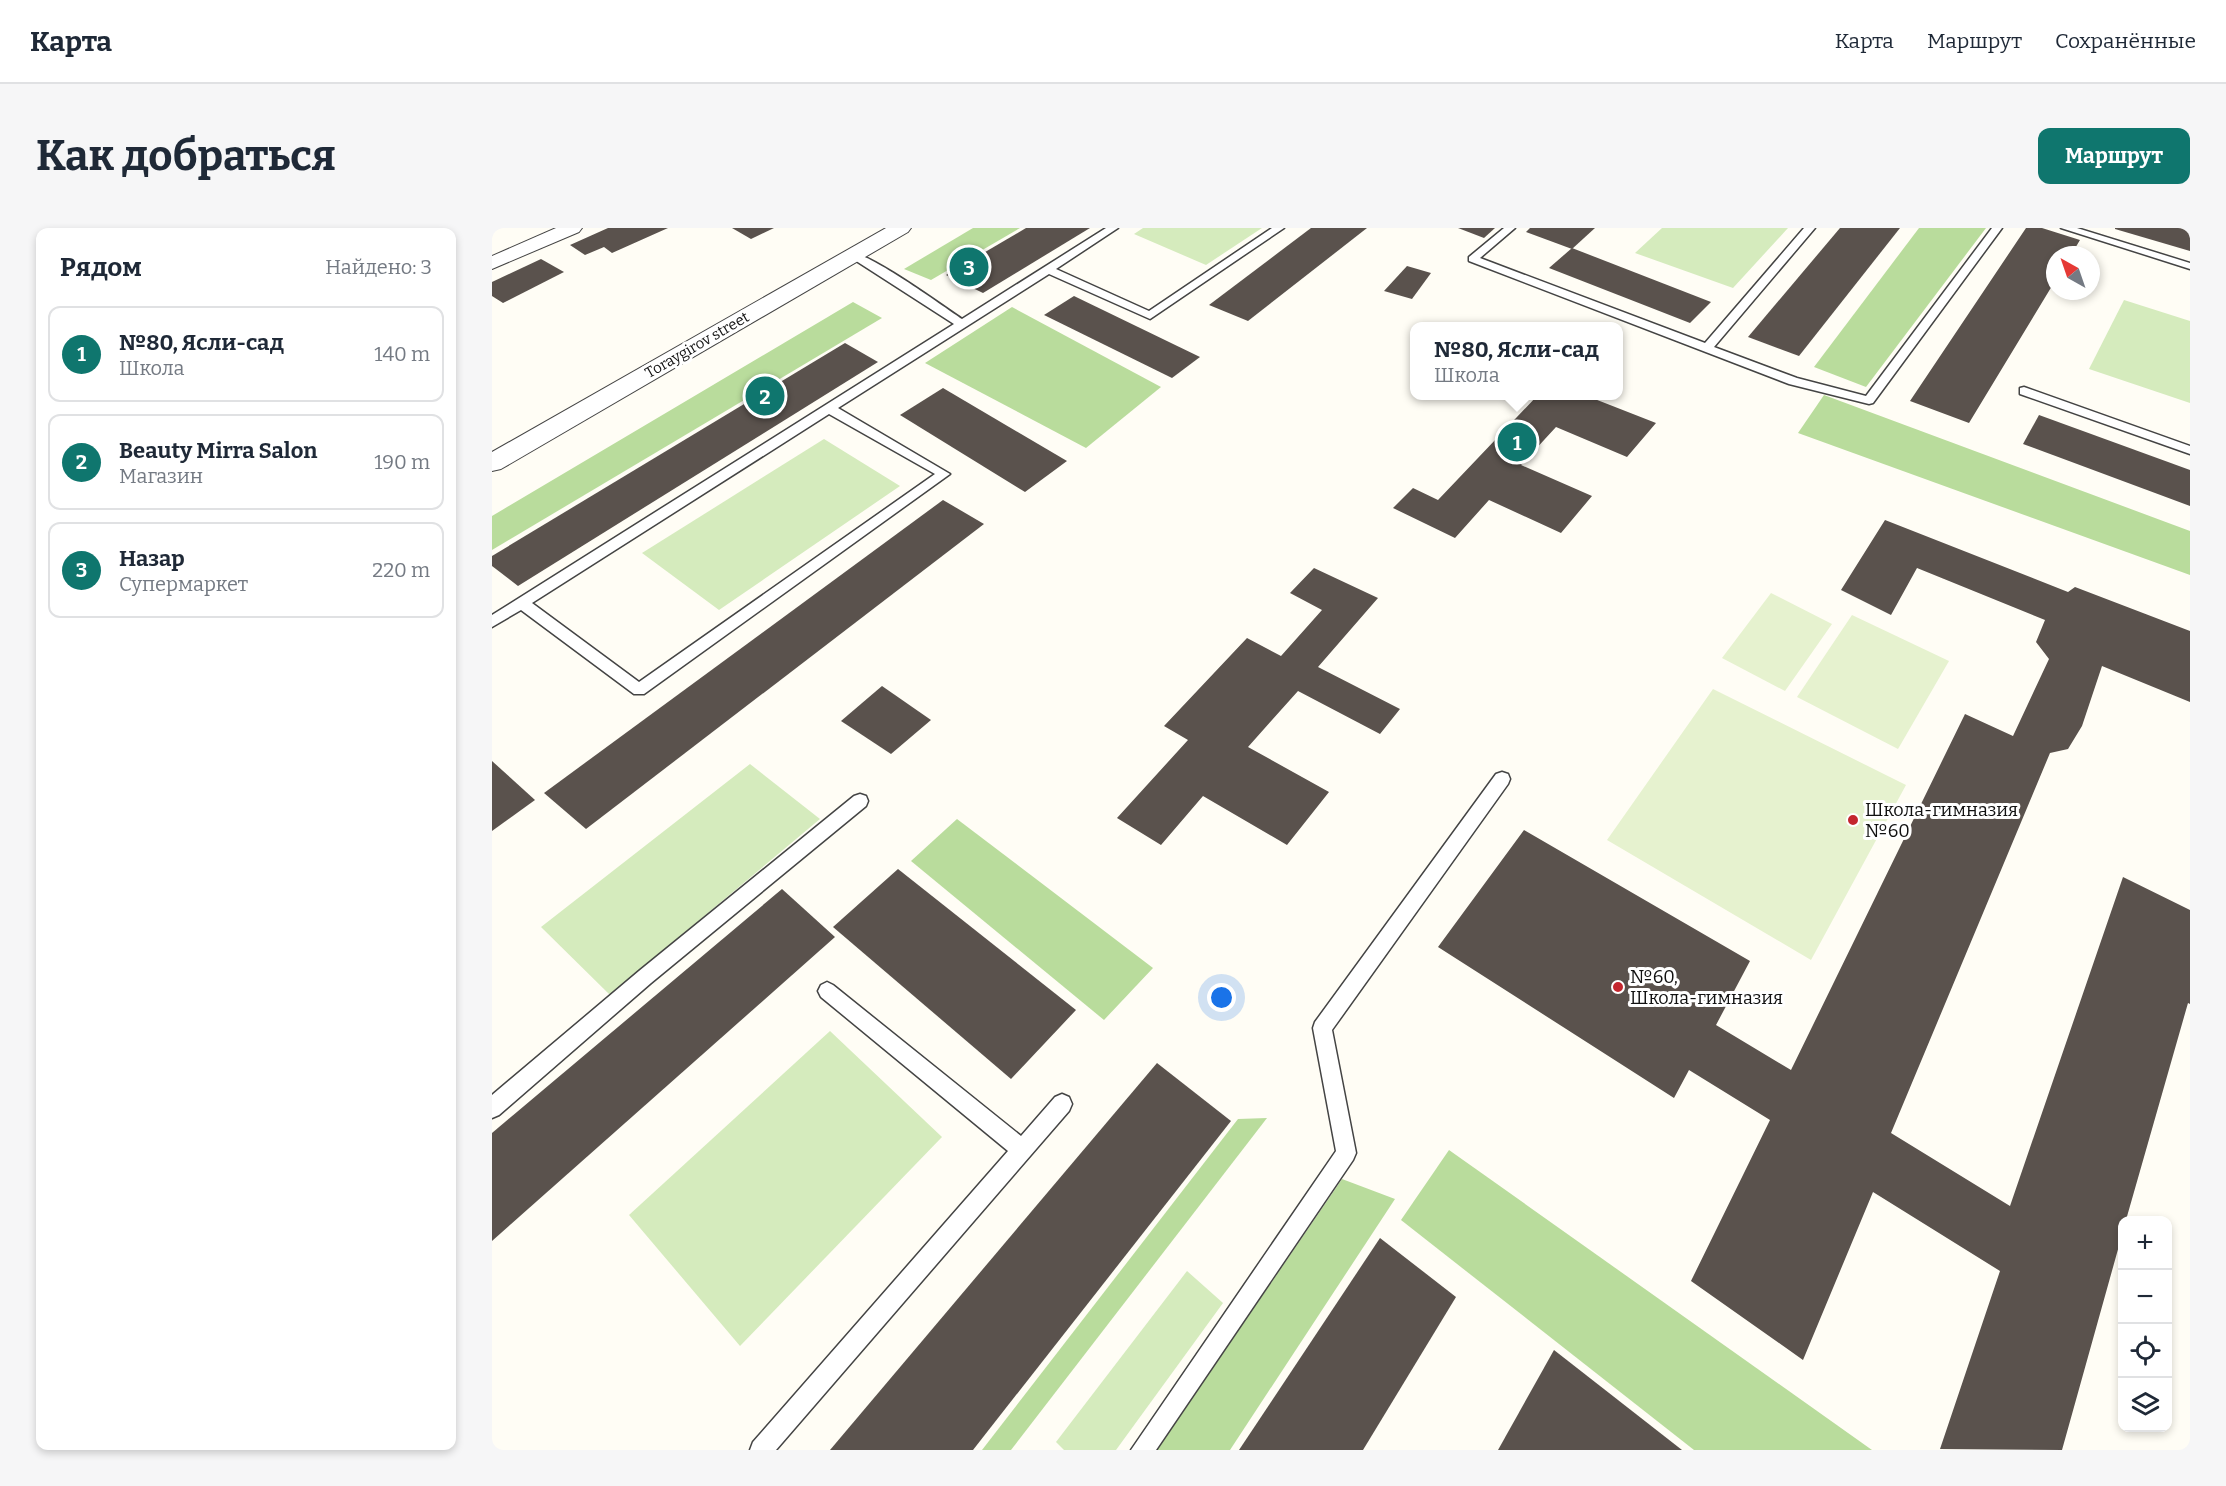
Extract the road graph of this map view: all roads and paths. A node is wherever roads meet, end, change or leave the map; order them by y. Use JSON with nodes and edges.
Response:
{"nodes":[{"id":1,"x":572,"y":228,"type":"edge"},
{"id":2,"x":901,"y":228,"type":"edge"},
{"id":3,"x":1113,"y":228,"type":"edge"},
{"id":4,"x":1279,"y":228,"type":"edge"},
{"id":5,"x":1510,"y":228,"type":"edge"},
{"id":6,"x":1810,"y":228,"type":"edge"},
{"id":7,"x":1997,"y":228,"type":"edge"},
{"id":8,"x":2066,"y":228,"type":"edge"},
{"id":9,"x":854,"y":255,"type":"junction"},
{"id":10,"x":492,"y":264,"type":"edge"},
{"id":11,"x":2190,"y":266,"type":"edge"},
{"id":12,"x":1047,"y":269,"type":"junction"},
{"id":13,"x":962,"y":324,"type":"junction"},
{"id":14,"x":1707,"y":348,"type":"junction"},
{"id":15,"x":2024,"y":391,"type":"dead end"},
{"id":16,"x":828,"y":408,"type":"junction"},
{"id":17,"x":2190,"y":450,"type":"edge"},
{"id":18,"x":492,"y":463,"type":"edge"},
{"id":19,"x":523,"y":604,"type":"junction"},
{"id":20,"x":492,"y":622,"type":"edge"},
{"id":21,"x":1502,"y":779,"type":"dead end"},
{"id":22,"x":860,"y":801,"type":"dead end"},
{"id":23,"x":827,"y":991,"type":"dead end"},
{"id":24,"x":1062,"y":1104,"type":"dead end"},
{"id":25,"x":492,"y":1108,"type":"edge"},
{"id":26,"x":1022,"y":1150,"type":"junction"},
{"id":27,"x":761,"y":1450,"type":"edge"},
{"id":28,"x":1142,"y":1450,"type":"edge"}],
"edges":[{"from":1,"to":10,"type":"street"},
{"from":2,"to":9,"type":"street","name":"Toraygirov street"},
{"from":3,"to":12,"type":"lane"},
{"from":4,"to":12,"type":"lane"},
{"from":5,"to":14,"type":"lane"},
{"from":6,"to":14,"type":"lane"},
{"from":7,"to":14,"type":"lane"},
{"from":8,"to":11,"type":"lane"},
{"from":9,"to":13,"type":"lane"},
{"from":9,"to":18,"type":"street","name":"Toraygirov street"},
{"from":12,"to":13,"type":"lane"},
{"from":13,"to":16,"type":"lane"},
{"from":15,"to":17,"type":"lane"},
{"from":16,"to":19,"type":"lane"},
{"from":16,"to":19,"type":"lane"},
{"from":19,"to":20,"type":"lane"},
{"from":21,"to":28,"type":"lane"},
{"from":22,"to":25,"type":"lane"},
{"from":23,"to":26,"type":"lane"},
{"from":24,"to":26,"type":"lane"},
{"from":26,"to":27,"type":"lane"}]}
